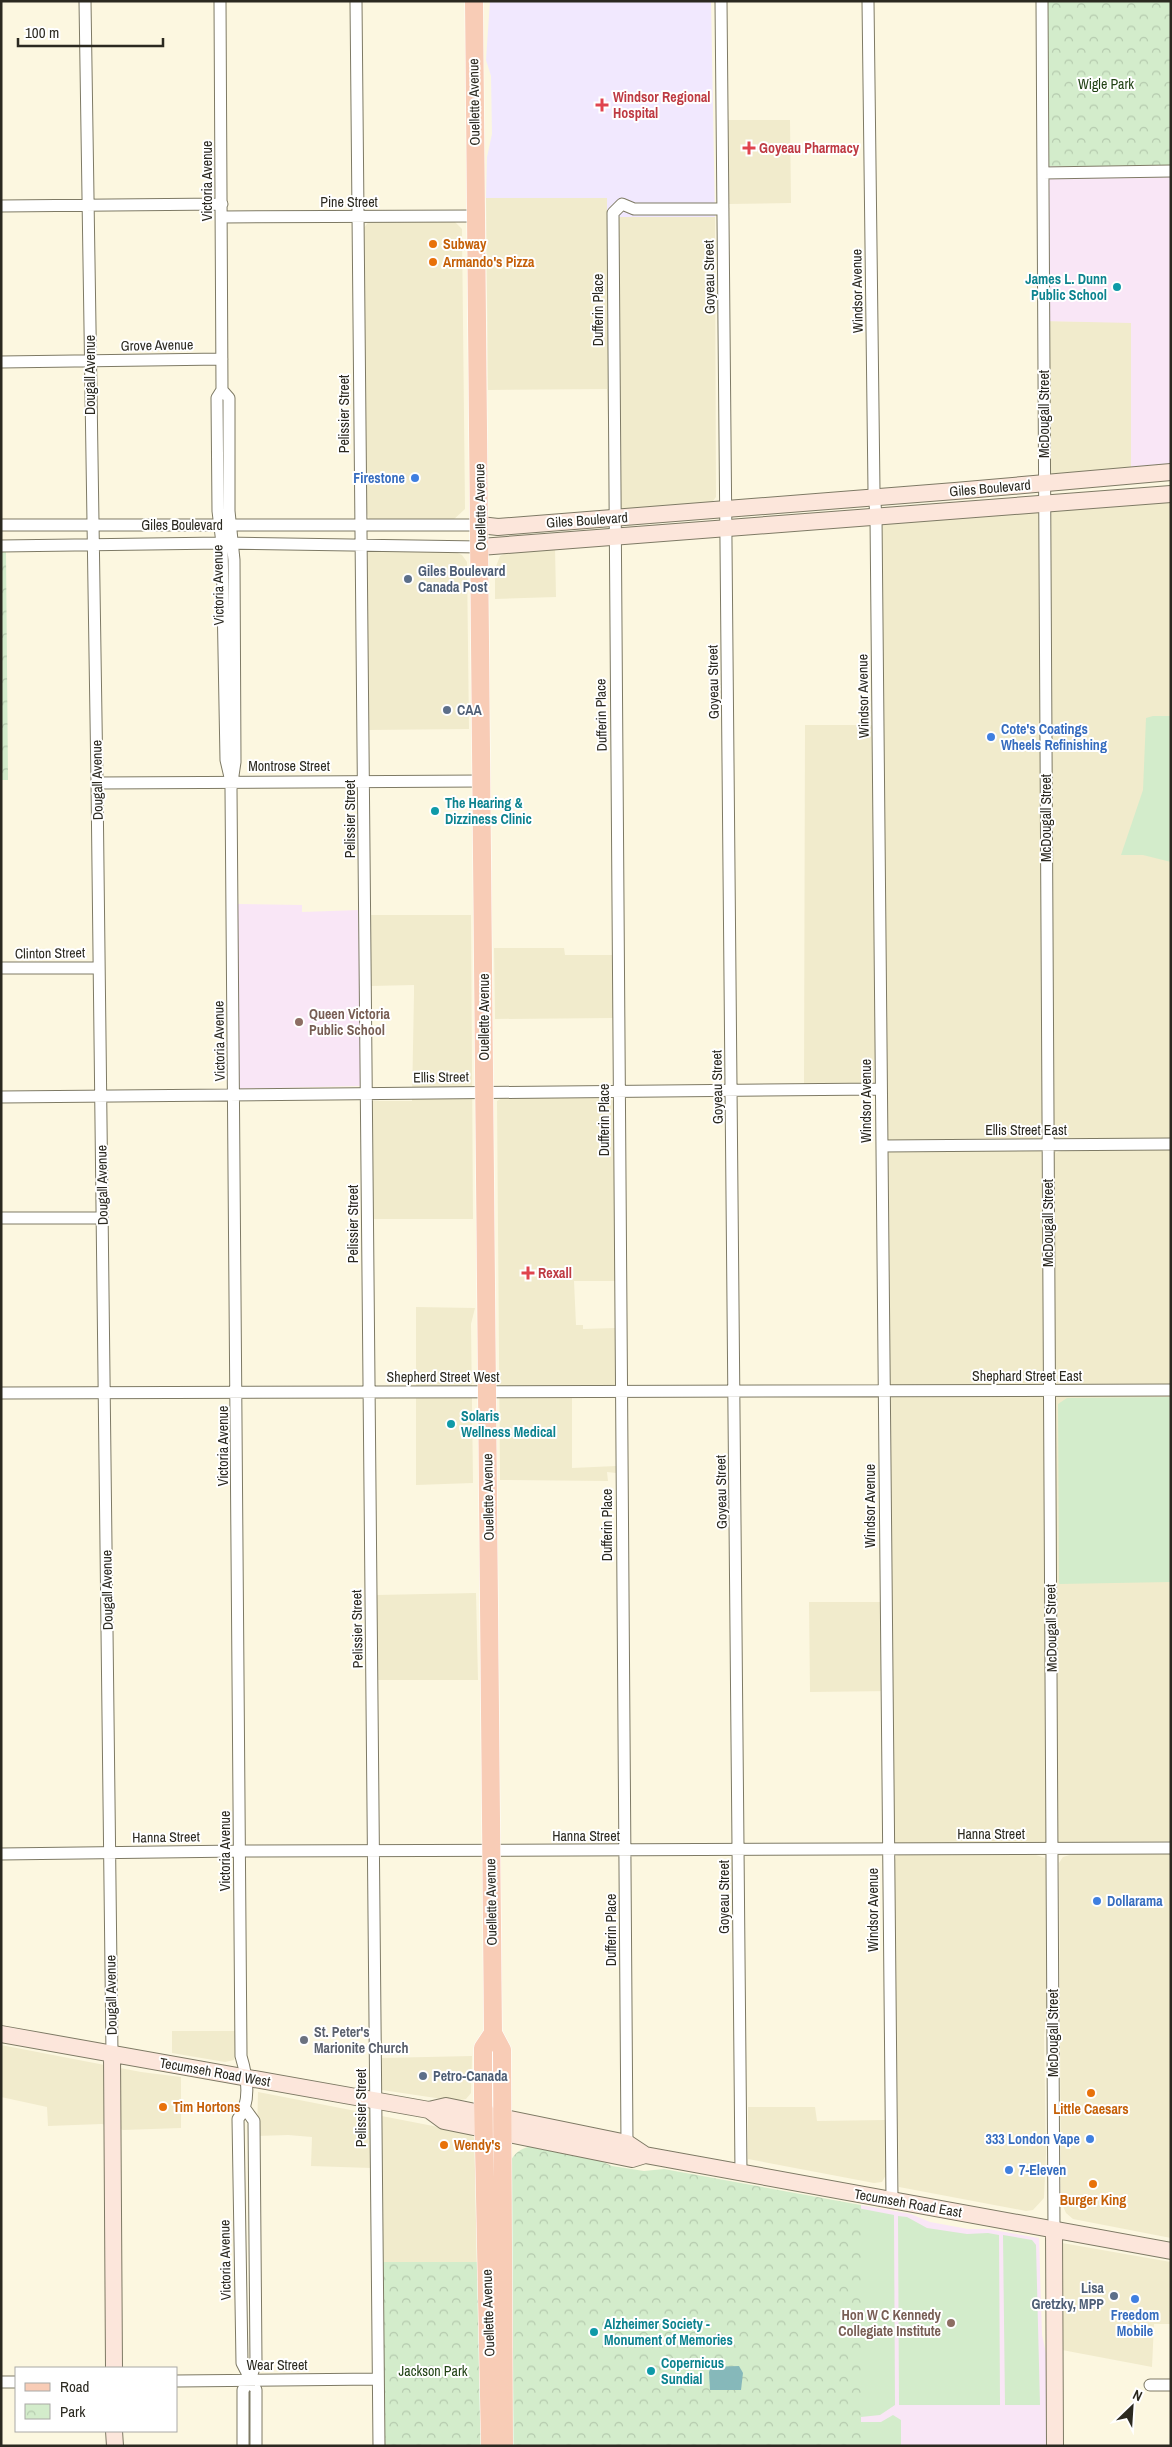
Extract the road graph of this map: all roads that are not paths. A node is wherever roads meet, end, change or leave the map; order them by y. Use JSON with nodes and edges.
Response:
{"nodes":[{"id":1,"x":85,"y":1,"type":"edge"},
{"id":2,"x":220,"y":1,"type":"edge"},
{"id":3,"x":356,"y":1,"type":"edge"},
{"id":4,"x":474,"y":1,"type":"edge"},
{"id":5,"x":721,"y":1,"type":"edge"},
{"id":6,"x":868,"y":1,"type":"edge"},
{"id":7,"x":1042,"y":1,"type":"edge"},
{"id":8,"x":1171,"y":171,"type":"edge"},
{"id":9,"x":1043,"y":173,"type":"junction"},
{"id":10,"x":222,"y":204,"type":"junction"},
{"id":11,"x":88,"y":205,"type":"junction"},
{"id":12,"x":1,"y":206,"type":"edge"},
{"id":13,"x":723,"y":209,"type":"junction"},
{"id":14,"x":476,"y":216,"type":"junction"},
{"id":15,"x":222,"y":217,"type":"junction"},
{"id":16,"x":358,"y":217,"type":"junction"},
{"id":17,"x":222,"y":359,"type":"junction"},
{"id":18,"x":90,"y":361,"type":"junction"},
{"id":19,"x":1,"y":362,"type":"edge"},
{"id":20,"x":1171,"y":472,"type":"edge"},
{"id":21,"x":1045,"y":483,"type":"junction"},
{"id":22,"x":1171,"y":494,"type":"edge"},
{"id":23,"x":874,"y":497,"type":"junction"},
{"id":24,"x":1044,"y":504,"type":"junction"},
{"id":25,"x":727,"y":509,"type":"junction"},
{"id":26,"x":876,"y":517,"type":"junction"},
{"id":27,"x":614,"y":518,"type":"junction"},
{"id":28,"x":1,"y":525,"type":"edge"},
{"id":29,"x":93,"y":525,"type":"junction"},
{"id":30,"x":225,"y":525,"type":"junction"},
{"id":31,"x":360,"y":525,"type":"junction"},
{"id":32,"x":480,"y":525,"type":"junction"},
{"id":33,"x":726,"y":528,"type":"junction"},
{"id":34,"x":614,"y":537,"type":"junction"},
{"id":35,"x":228,"y":543,"type":"junction"},
{"id":36,"x":360,"y":544,"type":"junction"},
{"id":37,"x":94,"y":545,"type":"junction"},
{"id":38,"x":1,"y":546,"type":"edge"},
{"id":39,"x":480,"y":547,"type":"junction"},
{"id":40,"x":231,"y":781,"type":"junction"},
{"id":41,"x":364,"y":781,"type":"junction"},
{"id":42,"x":482,"y":781,"type":"junction"},
{"id":43,"x":97,"y":783,"type":"junction"},
{"id":44,"x":1,"y":968,"type":"edge"},
{"id":45,"x":99,"y":968,"type":"junction"},
{"id":46,"x":881,"y":1089,"type":"junction"},
{"id":47,"x":732,"y":1090,"type":"junction"},
{"id":48,"x":619,"y":1091,"type":"junction"},
{"id":49,"x":484,"y":1092,"type":"junction"},
{"id":50,"x":367,"y":1093,"type":"junction"},
{"id":51,"x":234,"y":1094,"type":"junction"},
{"id":52,"x":101,"y":1096,"type":"junction"},
{"id":53,"x":1,"y":1097,"type":"edge"},
{"id":54,"x":1171,"y":1144,"type":"edge"},
{"id":55,"x":1048,"y":1145,"type":"junction"},
{"id":56,"x":882,"y":1146,"type":"junction"},
{"id":57,"x":1,"y":1218,"type":"edge"},
{"id":58,"x":102,"y":1218,"type":"junction"},
{"id":59,"x":1049,"y":1390,"type":"junction"},
{"id":60,"x":1171,"y":1390,"type":"edge"},
{"id":61,"x":237,"y":1392,"type":"junction"},
{"id":62,"x":369,"y":1392,"type":"junction"},
{"id":63,"x":486,"y":1392,"type":"junction"},
{"id":64,"x":621,"y":1392,"type":"junction"},
{"id":65,"x":735,"y":1392,"type":"junction"},
{"id":66,"x":884,"y":1392,"type":"junction"},
{"id":67,"x":1,"y":1393,"type":"edge"},
{"id":68,"x":105,"y":1393,"type":"junction"},
{"id":69,"x":1171,"y":1848,"type":"edge"},
{"id":70,"x":1053,"y":1849,"type":"junction"},
{"id":71,"x":625,"y":1850,"type":"junction"},
{"id":72,"x":739,"y":1850,"type":"junction"},
{"id":73,"x":888,"y":1850,"type":"junction"},
{"id":74,"x":240,"y":1851,"type":"junction"},
{"id":75,"x":374,"y":1851,"type":"junction"},
{"id":76,"x":491,"y":1851,"type":"junction"},
{"id":77,"x":110,"y":1853,"type":"junction"},
{"id":78,"x":1,"y":1854,"type":"edge"},
{"id":79,"x":493,"y":2033,"type":"junction"},
{"id":80,"x":1,"y":2034,"type":"edge"},
{"id":81,"x":112,"y":2054,"type":"junction"},
{"id":82,"x":247,"y":2078,"type":"junction"},
{"id":83,"x":376,"y":2101,"type":"junction"},
{"id":84,"x":482,"y":2121,"type":"junction"},
{"id":85,"x":501,"y":2125,"type":"junction"},
{"id":86,"x":627,"y":2143,"type":"junction"},
{"id":87,"x":645,"y":2155,"type":"junction"},
{"id":88,"x":741,"y":2173,"type":"junction"},
{"id":89,"x":892,"y":2200,"type":"junction"},
{"id":90,"x":1054,"y":2230,"type":"junction"},
{"id":91,"x":1171,"y":2251,"type":"edge"},
{"id":92,"x":114,"y":2367,"type":"edge"},
{"id":93,"x":378,"y":2379,"type":"junction"},
{"id":94,"x":250,"y":2380,"type":"junction"},
{"id":95,"x":178,"y":2381,"type":"edge"},
{"id":96,"x":1,"y":2382,"type":"edge"},
{"id":97,"x":15,"y":2382,"type":"edge"},
{"id":98,"x":1150,"y":2385,"type":"dead end"},
{"id":99,"x":1171,"y":2385,"type":"edge"},
{"id":100,"x":114,"y":2432,"type":"edge"},
{"id":101,"x":115,"y":2446,"type":"edge"},
{"id":102,"x":243,"y":2446,"type":"edge"},
{"id":103,"x":256,"y":2446,"type":"edge"},
{"id":104,"x":379,"y":2446,"type":"edge"},
{"id":105,"x":490,"y":2446,"type":"edge"},
{"id":106,"x":504,"y":2446,"type":"edge"},
{"id":107,"x":1056,"y":2446,"type":"edge"}],
"edges":[{"from":1,"to":11,"type":"street","name":"Dougall Avenue"},
{"from":2,"to":10,"type":"street","name":"Victoria Avenue"},
{"from":3,"to":16,"type":"street","name":"Pelissier Street"},
{"from":4,"to":14,"type":"main road","name":"Ouellette Avenue"},
{"from":5,"to":13,"type":"street","name":"Goyeau Street"},
{"from":6,"to":23,"type":"street","name":"Windsor Avenue"},
{"from":7,"to":9,"type":"street","name":"McDougall Street"},
{"from":8,"to":9,"type":"street"},
{"from":9,"to":21,"type":"street","name":"McDougall Street"},
{"from":10,"to":11,"type":"street"},
{"from":10,"to":15,"type":"street","name":"Victoria Avenue"},
{"from":11,"to":12,"type":"street"},
{"from":11,"to":18,"type":"street","name":"Dougall Avenue"},
{"from":13,"to":25,"type":"street","name":"Goyeau Street"},
{"from":13,"to":27,"type":"street","name":"Dufferin Place"},
{"from":14,"to":16,"type":"street","name":"Pine Street"},
{"from":14,"to":32,"type":"main road","name":"Ouellette Avenue"},
{"from":15,"to":16,"type":"street","name":"Pine Street"},
{"from":15,"to":17,"type":"street","name":"Victoria Avenue"},
{"from":16,"to":31,"type":"street","name":"Pelissier Street"},
{"from":17,"to":18,"type":"street","name":"Grove Avenue"},
{"from":17,"to":30,"type":"street","name":"Victoria Avenue"},
{"from":18,"to":19,"type":"street","name":"Grove Avenue"},
{"from":18,"to":29,"type":"street","name":"Dougall Avenue"},
{"from":20,"to":21,"type":"street","name":"Giles Boulevard"},
{"from":21,"to":23,"type":"street","name":"Giles Boulevard"},
{"from":21,"to":24,"type":"street","name":"McDougall Street"},
{"from":22,"to":24,"type":"street","name":"Giles Boulevard"},
{"from":23,"to":25,"type":"street","name":"Giles Boulevard"},
{"from":23,"to":26,"type":"street","name":"Windsor Avenue"},
{"from":24,"to":26,"type":"street","name":"Giles Boulevard"},
{"from":24,"to":55,"type":"street","name":"McDougall Street"},
{"from":25,"to":27,"type":"street","name":"Giles Boulevard"},
{"from":25,"to":33,"type":"street","name":"Goyeau Street"},
{"from":26,"to":33,"type":"street","name":"Giles Boulevard"},
{"from":26,"to":46,"type":"street","name":"Windsor Avenue"},
{"from":27,"to":32,"type":"street","name":"Giles Boulevard"},
{"from":27,"to":34,"type":"street","name":"Dufferin Place"},
{"from":28,"to":29,"type":"street","name":"Giles Boulevard"},
{"from":29,"to":30,"type":"street","name":"Giles Boulevard"},
{"from":29,"to":37,"type":"street","name":"Dougall Avenue"},
{"from":30,"to":31,"type":"street","name":"Giles Boulevard"},
{"from":30,"to":35,"type":"street","name":"Victoria Avenue"},
{"from":31,"to":32,"type":"street","name":"Giles Boulevard"},
{"from":31,"to":36,"type":"street","name":"Pelissier Street"},
{"from":32,"to":39,"type":"main road","name":"Ouellette Avenue"},
{"from":33,"to":34,"type":"street","name":"Giles Boulevard"},
{"from":33,"to":47,"type":"street","name":"Goyeau Street"},
{"from":34,"to":39,"type":"street","name":"Giles Boulevard"},
{"from":34,"to":48,"type":"street","name":"Dufferin Place"},
{"from":35,"to":36,"type":"street","name":"Giles Boulevard"},
{"from":35,"to":37,"type":"street","name":"Giles Boulevard"},
{"from":35,"to":40,"type":"street","name":"Victoria Avenue"},
{"from":36,"to":39,"type":"street","name":"Giles Boulevard"},
{"from":36,"to":41,"type":"street","name":"Pelissier Street"},
{"from":37,"to":38,"type":"street","name":"Giles Boulevard"},
{"from":37,"to":43,"type":"street","name":"Dougall Avenue"},
{"from":39,"to":42,"type":"main road","name":"Ouellette Avenue"},
{"from":40,"to":41,"type":"street","name":"Montrose Street"},
{"from":40,"to":43,"type":"street","name":"Montrose Street"},
{"from":40,"to":51,"type":"street","name":"Victoria Avenue"},
{"from":41,"to":42,"type":"street","name":"Montrose Street"},
{"from":41,"to":50,"type":"street","name":"Pelissier Street"},
{"from":42,"to":49,"type":"main road","name":"Ouellette Avenue"},
{"from":43,"to":45,"type":"street","name":"Dougall Avenue"},
{"from":44,"to":45,"type":"street","name":"Clinton Street"},
{"from":45,"to":52,"type":"street","name":"Dougall Avenue"},
{"from":46,"to":47,"type":"street","name":"Ellis Street"},
{"from":46,"to":56,"type":"street","name":"Windsor Avenue"},
{"from":47,"to":48,"type":"street","name":"Ellis Street"},
{"from":47,"to":65,"type":"street","name":"Goyeau Street"},
{"from":48,"to":49,"type":"street","name":"Ellis Street"},
{"from":48,"to":64,"type":"street","name":"Dufferin Place"},
{"from":49,"to":50,"type":"street","name":"Ellis Street"},
{"from":49,"to":63,"type":"main road","name":"Ouellette Avenue"},
{"from":50,"to":51,"type":"street","name":"Ellis Street"},
{"from":50,"to":62,"type":"street","name":"Pelissier Street"},
{"from":51,"to":52,"type":"street","name":"Ellis Street"},
{"from":51,"to":61,"type":"street","name":"Victoria Avenue"},
{"from":52,"to":53,"type":"street","name":"Ellis Street"},
{"from":52,"to":58,"type":"street","name":"Dougall Avenue"},
{"from":54,"to":55,"type":"street","name":"Ellis Street East"},
{"from":55,"to":56,"type":"street","name":"Ellis Street East"},
{"from":55,"to":59,"type":"street","name":"McDougall Street"},
{"from":56,"to":66,"type":"street","name":"Windsor Avenue"},
{"from":57,"to":58,"type":"street"},
{"from":58,"to":68,"type":"street","name":"Dougall Avenue"},
{"from":59,"to":60,"type":"street","name":"Shephard Street East"},
{"from":59,"to":66,"type":"street","name":"Shephard Street East"},
{"from":59,"to":70,"type":"street","name":"McDougall Street"},
{"from":61,"to":62,"type":"street","name":"Shepherd Street West"},
{"from":61,"to":68,"type":"street","name":"Shepherd Street West"},
{"from":61,"to":74,"type":"street","name":"Victoria Avenue"},
{"from":62,"to":63,"type":"street","name":"Shepherd Street West"},
{"from":62,"to":75,"type":"street","name":"Pelissier Street"},
{"from":63,"to":64,"type":"street","name":"Shepherd Street West"},
{"from":63,"to":76,"type":"main road","name":"Ouellette Avenue"},
{"from":64,"to":65,"type":"street","name":"Shepherd Street West"},
{"from":64,"to":71,"type":"street","name":"Dufferin Place"},
{"from":65,"to":66,"type":"street","name":"Shepherd Street West"},
{"from":65,"to":72,"type":"street","name":"Goyeau Street"},
{"from":66,"to":73,"type":"street","name":"Windsor Avenue"},
{"from":67,"to":68,"type":"street","name":"Shepherd Street West"},
{"from":68,"to":77,"type":"street","name":"Dougall Avenue"},
{"from":69,"to":70,"type":"street","name":"Hanna Street"},
{"from":70,"to":73,"type":"street","name":"Hanna Street"},
{"from":70,"to":90,"type":"street","name":"McDougall Street"},
{"from":71,"to":72,"type":"street","name":"Hanna Street"},
{"from":71,"to":76,"type":"street","name":"Hanna Street"},
{"from":71,"to":86,"type":"street","name":"Dufferin Place"},
{"from":72,"to":73,"type":"street","name":"Hanna Street"},
{"from":72,"to":88,"type":"street","name":"Goyeau Street"},
{"from":73,"to":89,"type":"street","name":"Windsor Avenue"},
{"from":74,"to":75,"type":"street","name":"Hanna Street"},
{"from":74,"to":77,"type":"street","name":"Hanna Street"},
{"from":74,"to":82,"type":"street","name":"Victoria Avenue"},
{"from":75,"to":76,"type":"street","name":"Hanna Street"},
{"from":75,"to":83,"type":"street","name":"Pelissier Street"},
{"from":76,"to":79,"type":"main road","name":"Ouellette Avenue"},
{"from":77,"to":78,"type":"street","name":"Hanna Street"},
{"from":77,"to":81,"type":"street","name":"Dougall Avenue"},
{"from":79,"to":84,"type":"main road","name":"Ouellette Avenue"},
{"from":79,"to":85,"type":"main road","name":"Ouellette Avenue"},
{"from":80,"to":81,"type":"street","name":"Tecumseh Road West"},
{"from":81,"to":82,"type":"street","name":"Tecumseh Road West"},
{"from":81,"to":92,"type":"street","name":"Dougall Avenue"},
{"from":82,"to":83,"type":"street","name":"Tecumseh Road West"},
{"from":82,"to":94,"type":"street","name":"Victoria Avenue"},
{"from":83,"to":84,"type":"street","name":"Tecumseh Road West"},
{"from":83,"to":93,"type":"street","name":"Pelissier Street"},
{"from":84,"to":85,"type":"street","name":"Tecumseh Road East"},
{"from":84,"to":105,"type":"main road","name":"Ouellette Avenue"},
{"from":85,"to":86,"type":"street","name":"Tecumseh Road East"},
{"from":85,"to":87,"type":"street","name":"Tecumseh Road East"},
{"from":85,"to":106,"type":"main road","name":"Ouellette Avenue"},
{"from":86,"to":87,"type":"street","name":"Tecumseh Road East"},
{"from":87,"to":88,"type":"street","name":"Tecumseh Road East"},
{"from":88,"to":89,"type":"street","name":"Tecumseh Road East"},
{"from":89,"to":90,"type":"street","name":"Tecumseh Road East"},
{"from":90,"to":91,"type":"street","name":"Tecumseh Road East"},
{"from":90,"to":107,"type":"street","name":"McDougall Street"},
{"from":93,"to":94,"type":"street","name":"Wear Street"},
{"from":93,"to":104,"type":"street","name":"Pelissier Street"},
{"from":94,"to":95,"type":"street","name":"Wear Street"},
{"from":94,"to":102,"type":"street"},
{"from":94,"to":103,"type":"street","name":"Victoria Avenue"},
{"from":96,"to":97,"type":"street"},
{"from":98,"to":99,"type":"street"},
{"from":100,"to":101,"type":"street"}]}
